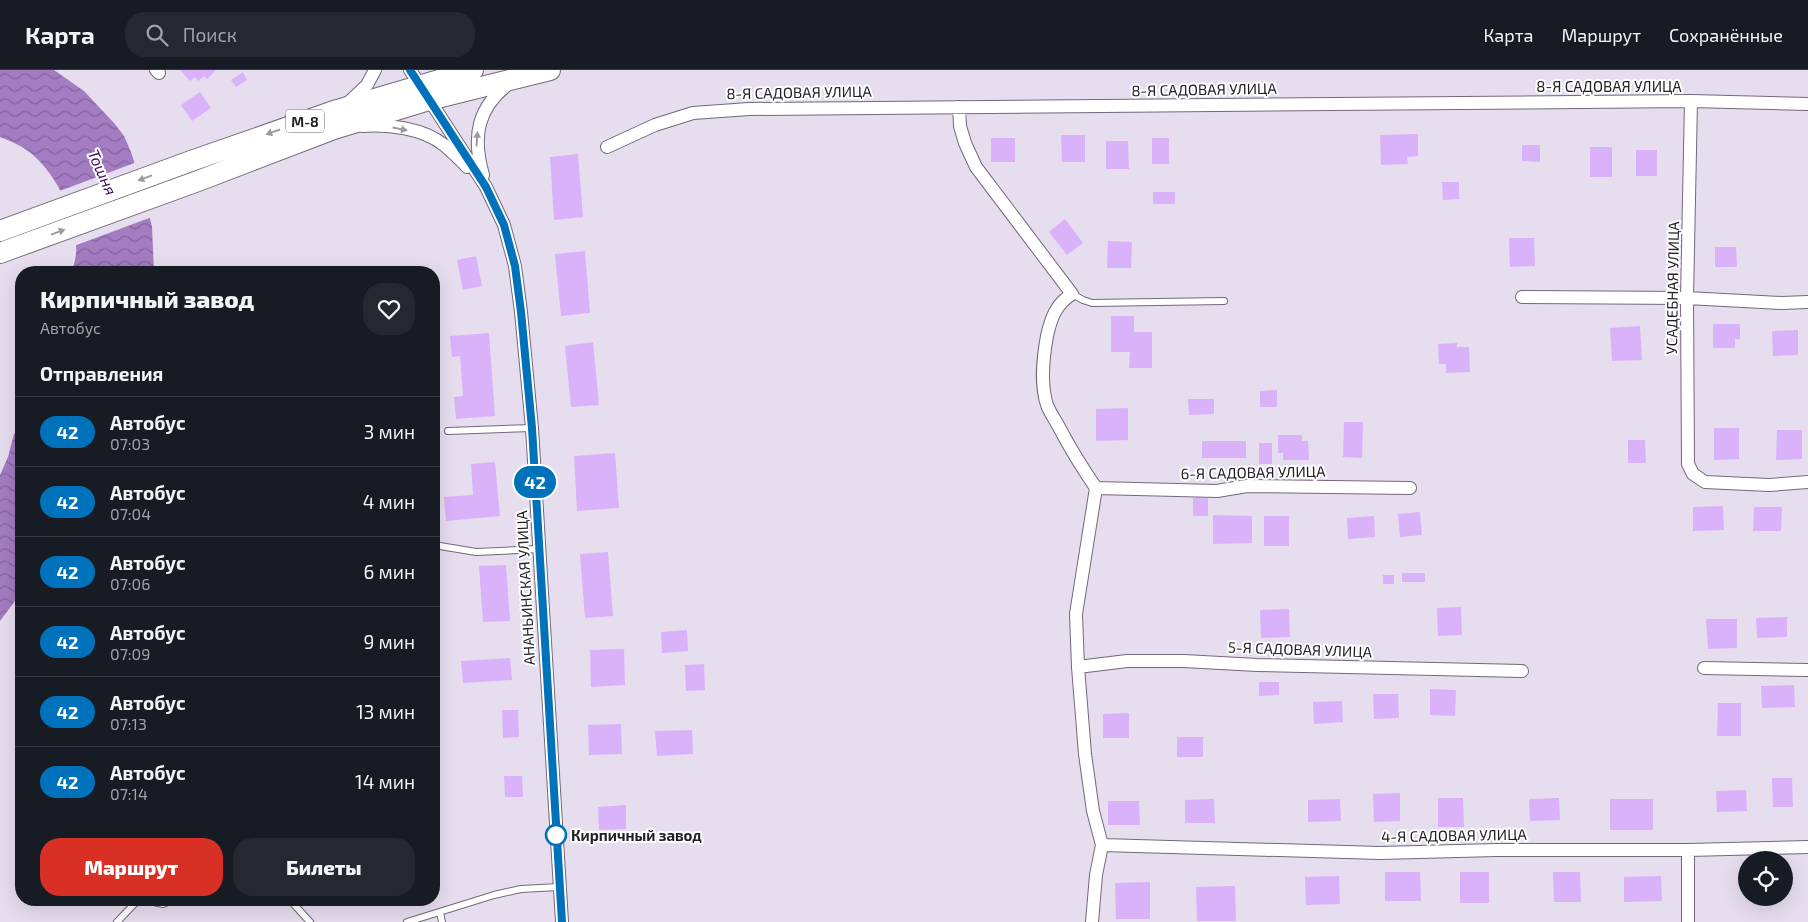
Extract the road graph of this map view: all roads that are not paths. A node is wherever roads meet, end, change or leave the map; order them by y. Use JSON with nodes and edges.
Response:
{"nodes":[{"id":1,"x":375,"y":70,"type":"edge"},
{"id":2,"x":473,"y":70,"type":"edge"},
{"id":3,"x":550,"y":70,"type":"edge"},
{"id":4,"x":520,"y":77,"type":"junction"},
{"id":5,"x":419,"y":85,"type":"edge"},
{"id":6,"x":1691,"y":102,"type":"junction"},
{"id":7,"x":1808,"y":104,"type":"edge"},
{"id":8,"x":959,"y":107,"type":"junction"},
{"id":9,"x":335,"y":119,"type":"junction"},
{"id":10,"x":607,"y":147,"type":"dead end"},
{"id":11,"x":486,"y":187,"type":"junction"},
{"id":12,"x":3,"y":230,"type":"edge"},
{"id":13,"x":6,"y":251,"type":"edge"},
{"id":14,"x":1072,"y":294,"type":"junction"},
{"id":15,"x":1522,"y":297,"type":"dead end"},
{"id":16,"x":1687,"y":298,"type":"junction"},
{"id":17,"x":1224,"y":302,"type":"dead end"},
{"id":18,"x":1808,"y":302,"type":"edge"},
{"id":19,"x":532,"y":428,"type":"junction"},
{"id":20,"x":448,"y":432,"type":"dead end"},
{"id":21,"x":1808,"y":482,"type":"edge"},
{"id":22,"x":1096,"y":488,"type":"junction"},
{"id":23,"x":1410,"y":488,"type":"dead end"},
{"id":24,"x":440,"y":546,"type":"edge"},
{"id":25,"x":539,"y":549,"type":"junction"},
{"id":26,"x":1078,"y":667,"type":"junction"},
{"id":27,"x":1704,"y":668,"type":"dead end"},
{"id":28,"x":1522,"y":670,"type":"dead end"},
{"id":29,"x":1808,"y":670,"type":"edge"},
{"id":30,"x":1102,"y":845,"type":"junction"},
{"id":31,"x":1808,"y":847,"type":"edge"},
{"id":32,"x":1688,"y":850,"type":"junction"},
{"id":33,"x":559,"y":887,"type":"junction"},
{"id":34,"x":132,"y":906,"type":"edge"},
{"id":35,"x":295,"y":906,"type":"edge"},
{"id":36,"x":440,"y":912,"type":"junction"},
{"id":37,"x":117,"y":922,"type":"edge"},
{"id":38,"x":310,"y":922,"type":"edge"},
{"id":39,"x":407,"y":922,"type":"edge"},
{"id":40,"x":442,"y":922,"type":"edge"},
{"id":41,"x":562,"y":922,"type":"edge"},
{"id":42,"x":1092,"y":922,"type":"edge"},
{"id":43,"x":1688,"y":922,"type":"edge"}],
"edges":[{"from":1,"to":9,"type":"street"},
{"from":2,"to":5,"type":"highway","number":"М-8"},
{"from":3,"to":4,"type":"highway","number":"М-8"},
{"from":4,"to":5,"type":"highway","number":"М-8"},
{"from":11,"to":4,"type":"street","one_way":true},
{"from":5,"to":9,"type":"highway","number":"М-8"},
{"from":5,"to":11,"type":"street","name":"АНАНЬИНСКАЯ УЛИЦА"},
{"from":6,"to":7,"type":"street","name":"8-Я САДОВАЯ УЛИЦА"},
{"from":6,"to":8,"type":"street","name":"8-Я САДОВАЯ УЛИЦА"},
{"from":6,"to":16,"type":"street","name":"УСАДЕБНАЯ УЛИЦА"},
{"from":8,"to":10,"type":"street","name":"8-Я САДОВАЯ УЛИЦА"},
{"from":8,"to":14,"type":"street"},
{"from":9,"to":11,"type":"street","one_way":true},
{"from":9,"to":12,"type":"highway","number":"М-8","one_way":true},
{"from":13,"to":9,"type":"highway","number":"М-8","one_way":true},
{"from":11,"to":19,"type":"street","name":"АНАНЬИНСКАЯ УЛИЦА"},
{"from":14,"to":17,"type":"lane"},
{"from":14,"to":22,"type":"street"},
{"from":15,"to":16,"type":"street"},
{"from":16,"to":18,"type":"street"},
{"from":16,"to":21,"type":"street","name":"УСАДЕБНАЯ УЛИЦА"},
{"from":19,"to":20,"type":"lane"},
{"from":19,"to":25,"type":"street","name":"АНАНЬИНСКАЯ УЛИЦА"},
{"from":22,"to":23,"type":"street","name":"6-Я САДОВАЯ УЛИЦА"},
{"from":22,"to":26,"type":"street"},
{"from":24,"to":25,"type":"lane"},
{"from":25,"to":33,"type":"street","name":"АНАНЬИНСКАЯ УЛИЦА"},
{"from":26,"to":28,"type":"street","name":"5-Я САДОВАЯ УЛИЦА"},
{"from":26,"to":30,"type":"street"},
{"from":27,"to":29,"type":"street"},
{"from":30,"to":32,"type":"street","name":"4-Я САДОВАЯ УЛИЦА"},
{"from":30,"to":42,"type":"street"},
{"from":31,"to":32,"type":"street","name":"4-Я САДОВАЯ УЛИЦА"},
{"from":32,"to":43,"type":"street"},
{"from":33,"to":36,"type":"lane"},
{"from":33,"to":41,"type":"street","name":"АНАНЬИНСКАЯ УЛИЦА"},
{"from":34,"to":37,"type":"lane"},
{"from":35,"to":38,"type":"lane"},
{"from":36,"to":39,"type":"lane"},
{"from":36,"to":40,"type":"lane"}]}
